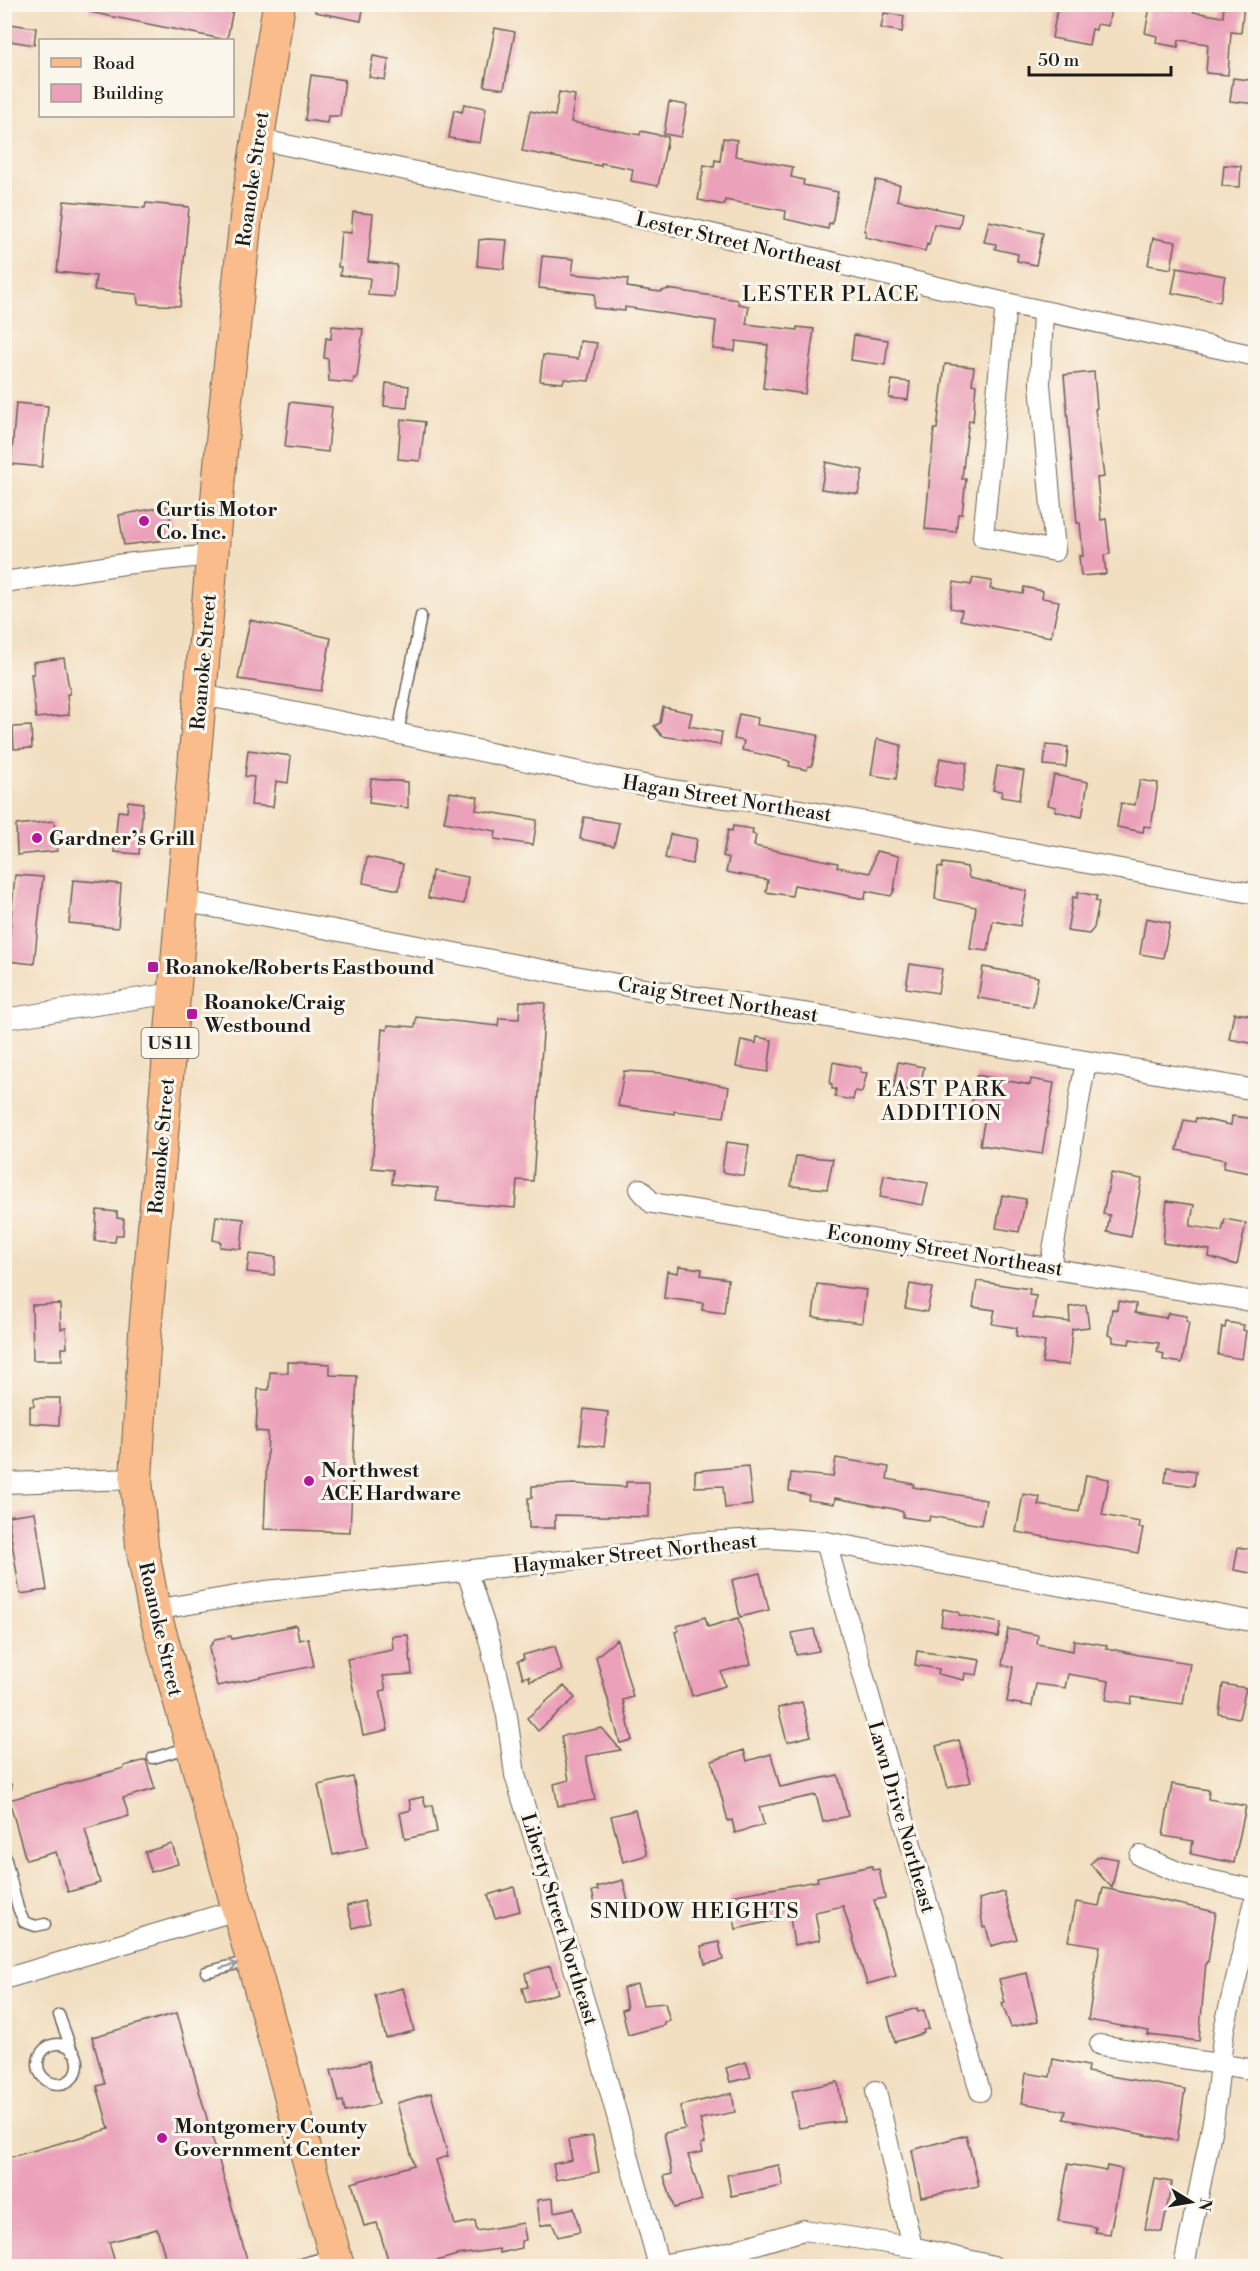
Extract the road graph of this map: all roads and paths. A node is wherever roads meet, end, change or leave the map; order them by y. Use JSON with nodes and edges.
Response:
{"nodes":[{"id":1,"x":279,"y":4,"type":"edge"},
{"id":2,"x":257,"y":140,"type":"junction"},
{"id":3,"x":1006,"y":303,"type":"junction"},
{"id":4,"x":1043,"y":311,"type":"junction"},
{"id":5,"x":1256,"y":356,"type":"edge"},
{"id":6,"x":212,"y":555,"type":"junction"},
{"id":7,"x":4,"y":582,"type":"edge"},
{"id":8,"x":421,"y":616,"type":"dead end"},
{"id":9,"x":200,"y":695,"type":"junction"},
{"id":10,"x":398,"y":733,"type":"junction"},
{"id":11,"x":1256,"y":894,"type":"edge"},
{"id":12,"x":182,"y":901,"type":"junction"},
{"id":13,"x":174,"y":993,"type":"junction"},
{"id":14,"x":4,"y":1019,"type":"edge"},
{"id":15,"x":1086,"y":1061,"type":"junction"},
{"id":16,"x":1256,"y":1090,"type":"edge"},
{"id":17,"x":640,"y":1189,"type":"dead end"},
{"id":18,"x":1050,"y":1267,"type":"junction"},
{"id":19,"x":1256,"y":1302,"type":"edge"},
{"id":20,"x":136,"y":1479,"type":"junction"},
{"id":21,"x":4,"y":1483,"type":"edge"},
{"id":22,"x":826,"y":1542,"type":"junction"},
{"id":23,"x":467,"y":1572,"type":"junction"},
{"id":24,"x":154,"y":1610,"type":"junction"},
{"id":25,"x":1256,"y":1622,"type":"edge"},
{"id":26,"x":191,"y":1747,"type":"junction"},
{"id":27,"x":153,"y":1758,"type":"dead end"},
{"id":28,"x":4,"y":1852,"type":"edge"},
{"id":29,"x":1140,"y":1856,"type":"dead end"},
{"id":30,"x":1256,"y":1890,"type":"edge"},
{"id":31,"x":1256,"y":1896,"type":"edge"},
{"id":32,"x":237,"y":1910,"type":"junction"},
{"id":33,"x":45,"y":1924,"type":"dead end"},
{"id":34,"x":251,"y":1960,"type":"junction"},
{"id":35,"x":206,"y":1972,"type":"dead end"},
{"id":36,"x":4,"y":1979,"type":"edge"},
{"id":37,"x":1100,"y":2045,"type":"dead end"},
{"id":38,"x":47,"y":2048,"type":"junction"},
{"id":39,"x":72,"y":2050,"type":"junction"},
{"id":40,"x":1220,"y":2065,"type":"junction"},
{"id":41,"x":1256,"y":2070,"type":"edge"},
{"id":42,"x":876,"y":2091,"type":"dead end"},
{"id":43,"x":980,"y":2091,"type":"dead end"},
{"id":44,"x":912,"y":2247,"type":"junction"},
{"id":45,"x":337,"y":2260,"type":"edge"},
{"id":46,"x":949,"y":2262,"type":"edge"},
{"id":47,"x":293,"y":2266,"type":"edge"},
{"id":48,"x":657,"y":2266,"type":"edge"},
{"id":49,"x":993,"y":2266,"type":"edge"},
{"id":50,"x":1184,"y":2266,"type":"edge"}],
"edges":[{"from":1,"to":2,"type":"main road","name":"Roanoke Street","number":"US 11"},
{"from":2,"to":3,"type":"street","name":"Lester Street Northeast"},
{"from":2,"to":6,"type":"main road","name":"Roanoke Street","number":"US 11"},
{"from":3,"to":4,"type":"street","name":"Lester Street Northeast"},
{"from":3,"to":4,"type":"street"},
{"from":4,"to":5,"type":"street","name":"Lester Street Northeast"},
{"from":6,"to":7,"type":"street"},
{"from":6,"to":9,"type":"main road","name":"Roanoke Street","number":"US 11"},
{"from":8,"to":10,"type":"lane"},
{"from":9,"to":10,"type":"street","name":"Hagan Street Northeast"},
{"from":9,"to":12,"type":"main road","name":"Roanoke Street","number":"US 11"},
{"from":10,"to":11,"type":"street","name":"Hagan Street Northeast"},
{"from":12,"to":13,"type":"main road","name":"Roanoke Street","number":"US 11"},
{"from":12,"to":15,"type":"street","name":"Craig Street Northeast"},
{"from":13,"to":14,"type":"street"},
{"from":13,"to":20,"type":"main road","name":"Roanoke Street","number":"US 11"},
{"from":15,"to":16,"type":"street","name":"Craig Street Northeast"},
{"from":15,"to":18,"type":"street"},
{"from":17,"to":18,"type":"street","name":"Economy Street Northeast"},
{"from":18,"to":19,"type":"street","name":"Economy Street Northeast"},
{"from":20,"to":21,"type":"street"},
{"from":20,"to":24,"type":"main road","name":"Roanoke Street","number":"US 11"},
{"from":22,"to":23,"type":"street","name":"Haymaker Street Northeast"},
{"from":22,"to":25,"type":"street","name":"Haymaker Street Northeast"},
{"from":22,"to":43,"type":"street","name":"Lawn Drive Northeast"},
{"from":23,"to":24,"type":"street","name":"Haymaker Street Northeast"},
{"from":23,"to":48,"type":"street","name":"Liberty Street Northeast"},
{"from":24,"to":26,"type":"main road","name":"Roanoke Street","number":"US 11"},
{"from":26,"to":27,"type":"lane"},
{"from":26,"to":32,"type":"main road","name":"Roanoke Street","number":"US 11"},
{"from":28,"to":33,"type":"lane"},
{"from":29,"to":30,"type":"street"},
{"from":31,"to":40,"type":"street"},
{"from":32,"to":34,"type":"main road","name":"Roanoke Street","number":"US 11"},
{"from":32,"to":36,"type":"street"},
{"from":35,"to":34,"type":"lane","one_way":true},
{"from":34,"to":45,"type":"main road","name":"Roanoke Street","number":"US 11"},
{"from":37,"to":40,"type":"street"},
{"from":38,"to":39,"type":"lane"},
{"from":38,"to":39,"type":"lane"},
{"from":38,"to":39,"type":"lane"},
{"from":40,"to":41,"type":"street"},
{"from":40,"to":50,"type":"street"},
{"from":42,"to":44,"type":"street"},
{"from":44,"to":46,"type":"street"},
{"from":44,"to":48,"type":"street"},
{"from":45,"to":47,"type":"lane"},
{"from":46,"to":49,"type":"street"}]}
